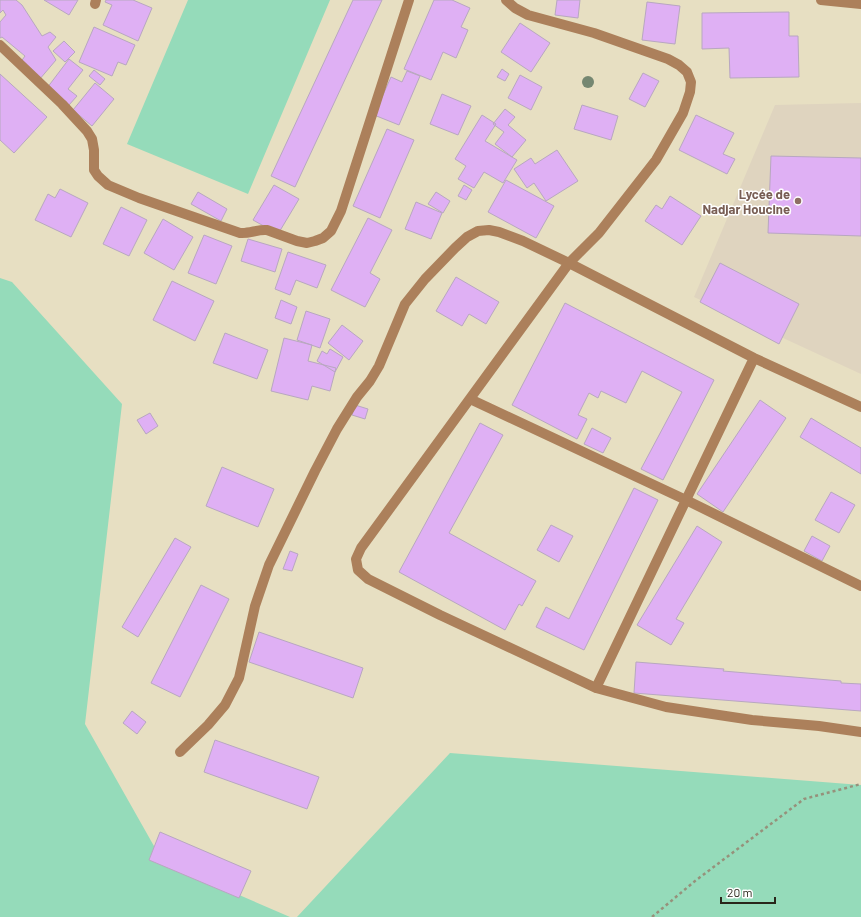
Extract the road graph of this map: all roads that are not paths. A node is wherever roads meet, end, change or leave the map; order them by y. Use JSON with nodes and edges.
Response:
{"nodes":[{"id":1,"x":409,"y":0,"type":"edge"},
{"id":2,"x":506,"y":0,"type":"edge"},
{"id":3,"x":821,"y":0,"type":"edge"},
{"id":4,"x":861,"y":4,"type":"edge"},
{"id":5,"x":0,"y":45,"type":"edge"},
{"id":6,"x":569,"y":263,"type":"junction"},
{"id":7,"x":754,"y":358,"type":"junction"},
{"id":8,"x":470,"y":399,"type":"junction"},
{"id":9,"x":861,"y":407,"type":"edge"},
{"id":10,"x":686,"y":500,"type":"junction"},
{"id":11,"x":861,"y":586,"type":"edge"},
{"id":12,"x":596,"y":688,"type":"junction"},
{"id":13,"x":861,"y":732,"type":"edge"},
{"id":14,"x":180,"y":752,"type":"dead end"}],
"edges":[{"from":1,"to":5,"type":"street"},
{"from":2,"to":6,"type":"street"},
{"from":3,"to":4,"type":"street"},
{"from":6,"to":7,"type":"street"},
{"from":6,"to":8,"type":"street"},
{"from":6,"to":14,"type":"street"},
{"from":7,"to":9,"type":"street"},
{"from":7,"to":10,"type":"street"},
{"from":8,"to":10,"type":"street"},
{"from":8,"to":12,"type":"street"},
{"from":10,"to":11,"type":"street"},
{"from":10,"to":12,"type":"street"},
{"from":12,"to":13,"type":"street"}]}
